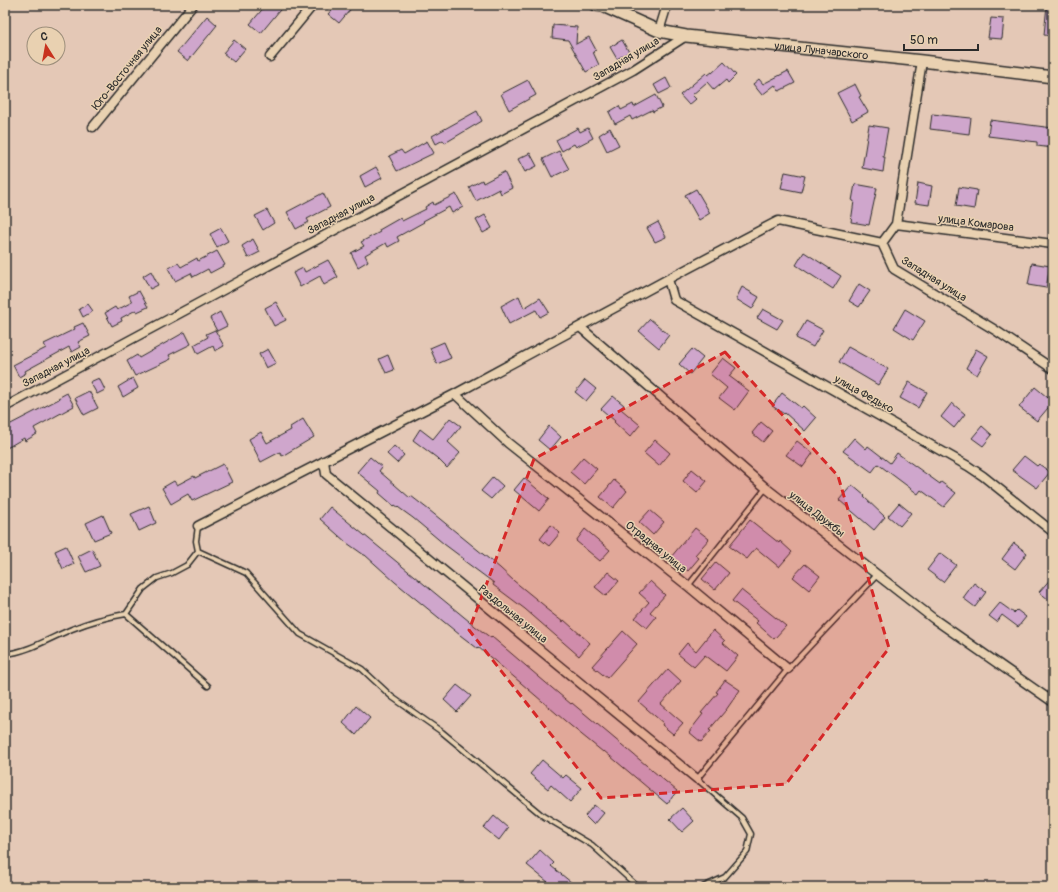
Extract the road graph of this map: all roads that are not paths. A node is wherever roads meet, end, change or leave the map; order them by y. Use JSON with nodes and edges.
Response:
{"nodes":[{"id":1,"x":193,"y":5,"type":"edge"},
{"id":2,"x":313,"y":5,"type":"edge"},
{"id":3,"x":596,"y":5,"type":"edge"},
{"id":4,"x":667,"y":5,"type":"edge"},
{"id":5,"x":660,"y":31,"type":"junction"},
{"id":6,"x":686,"y":36,"type":"junction"},
{"id":7,"x":270,"y":57,"type":"dead end"},
{"id":8,"x":922,"y":61,"type":"junction"},
{"id":9,"x":1053,"y":77,"type":"edge"},
{"id":10,"x":93,"y":126,"type":"dead end"},
{"id":11,"x":896,"y":224,"type":"junction"},
{"id":12,"x":882,"y":243,"type":"junction"},
{"id":13,"x":1053,"y":244,"type":"edge"},
{"id":14,"x":668,"y":279,"type":"junction"},
{"id":15,"x":580,"y":327,"type":"junction"},
{"id":16,"x":1053,"y":369,"type":"edge"},
{"id":17,"x":455,"y":394,"type":"junction"},
{"id":18,"x":5,"y":407,"type":"edge"},
{"id":19,"x":324,"y":461,"type":"junction"},
{"id":20,"x":766,"y":488,"type":"junction"},
{"id":21,"x":198,"y":526,"type":"joint"},
{"id":22,"x":1053,"y":532,"type":"edge"},
{"id":23,"x":198,"y":551,"type":"junction"},
{"id":24,"x":877,"y":575,"type":"junction"},
{"id":25,"x":688,"y":586,"type":"junction"},
{"id":26,"x":126,"y":614,"type":"junction"},
{"id":27,"x":5,"y":654,"type":"edge"},
{"id":28,"x":788,"y":669,"type":"junction"},
{"id":29,"x":208,"y":686,"type":"dead end"},
{"id":30,"x":1053,"y":702,"type":"edge"},
{"id":31,"x":697,"y":779,"type":"junction"},
{"id":32,"x":638,"y":887,"type":"edge"},
{"id":33,"x":703,"y":887,"type":"edge"}],
"edges":[{"from":1,"to":10,"type":"street","name":"Юго-Восточная улица"},
{"from":2,"to":7,"type":"street"},
{"from":3,"to":5,"type":"street","name":"улица Луначарского"},
{"from":4,"to":5,"type":"street"},
{"from":5,"to":6,"type":"street","name":"улица Луначарского"},
{"from":6,"to":8,"type":"street","name":"улица Луначарского"},
{"from":6,"to":18,"type":"street","name":"Западная улица"},
{"from":8,"to":9,"type":"street","name":"улица Луначарского"},
{"from":8,"to":11,"type":"street"},
{"from":11,"to":12,"type":"street"},
{"from":11,"to":13,"type":"street","name":"улица Комарова"},
{"from":12,"to":14,"type":"street"},
{"from":12,"to":16,"type":"street","name":"Западная улица"},
{"from":14,"to":15,"type":"street"},
{"from":14,"to":22,"type":"street","name":"улица Федько"},
{"from":15,"to":17,"type":"street"},
{"from":15,"to":20,"type":"street","name":"улица Дружбы"},
{"from":17,"to":19,"type":"street"},
{"from":17,"to":25,"type":"street","name":"Отрадная улица"},
{"from":19,"to":21,"type":"street"},
{"from":19,"to":31,"type":"street","name":"Раздольная улица"},
{"from":20,"to":24,"type":"street","name":"улица Дружбы"},
{"from":20,"to":25,"type":"lane"},
{"from":21,"to":23,"type":"lane"},
{"from":23,"to":26,"type":"lane"},
{"from":23,"to":32,"type":"lane"},
{"from":24,"to":28,"type":"lane"},
{"from":24,"to":30,"type":"street","name":"улица Дружбы"},
{"from":25,"to":28,"type":"street","name":"Отрадная улица"},
{"from":26,"to":27,"type":"lane"},
{"from":26,"to":29,"type":"lane"},
{"from":28,"to":31,"type":"lane"},
{"from":31,"to":33,"type":"lane"}]}
